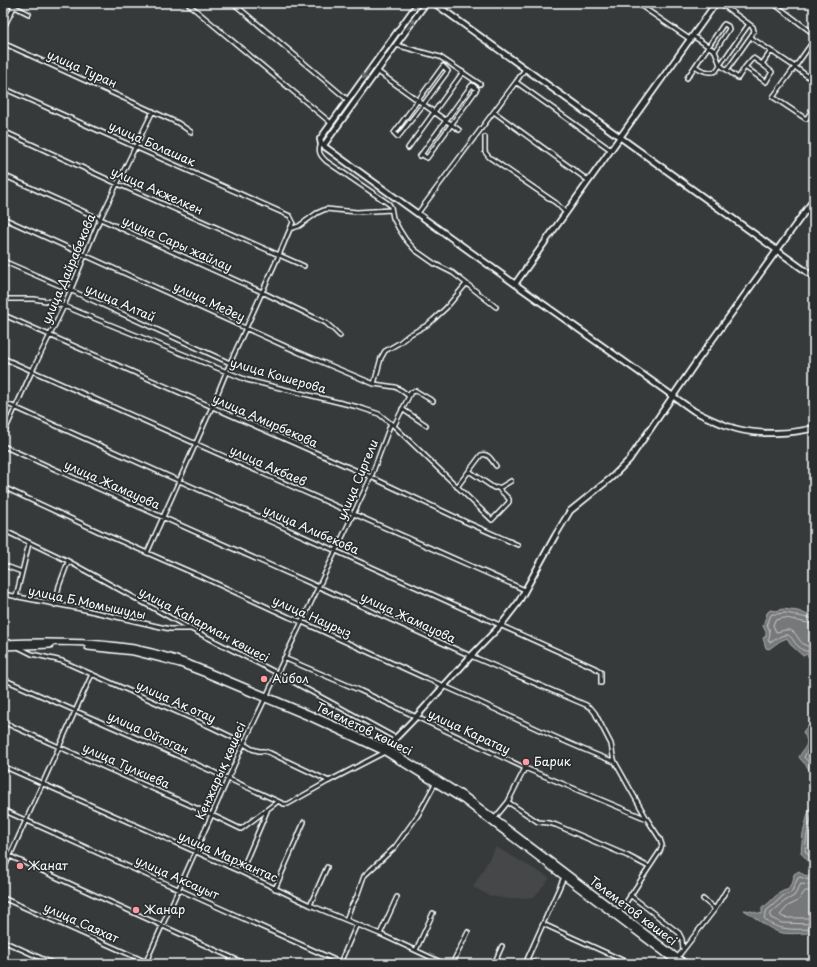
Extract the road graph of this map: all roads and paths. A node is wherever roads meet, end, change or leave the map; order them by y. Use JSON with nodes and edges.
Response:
{"nodes":[{"id":1,"x":7,"y":3,"type":"edge"},
{"id":2,"x":187,"y":3,"type":"edge"},
{"id":3,"x":233,"y":3,"type":"edge"},
{"id":4,"x":418,"y":3,"type":"edge"},
{"id":5,"x":426,"y":3,"type":"edge"},
{"id":6,"x":434,"y":3,"type":"edge"},
{"id":7,"x":637,"y":3,"type":"edge"},
{"id":8,"x":716,"y":3,"type":"edge"},
{"id":9,"x":720,"y":3,"type":"edge"},
{"id":10,"x":773,"y":3,"type":"edge"},
{"id":11,"x":14,"y":7,"type":"junction"},
{"id":12,"x":29,"y":14,"type":"dead end"},
{"id":13,"x":749,"y":24,"type":"junction"},
{"id":14,"x":3,"y":29,"type":"edge"},
{"id":15,"x":814,"y":34,"type":"edge"},
{"id":16,"x":751,"y":36,"type":"junction"},
{"id":17,"x":692,"y":38,"type":"junction"},
{"id":18,"x":814,"y":40,"type":"edge"},
{"id":19,"x":3,"y":44,"type":"edge"},
{"id":20,"x":396,"y":45,"type":"junction"},
{"id":21,"x":708,"y":46,"type":"junction"},
{"id":22,"x":715,"y":51,"type":"junction"},
{"id":23,"x":771,"y":51,"type":"junction"},
{"id":24,"x":762,"y":64,"type":"junction"},
{"id":25,"x":720,"y":65,"type":"junction"},
{"id":26,"x":695,"y":66,"type":"junction"},
{"id":27,"x":745,"y":67,"type":"junction"},
{"id":28,"x":794,"y":67,"type":"junction"},
{"id":29,"x":524,"y":69,"type":"junction"},
{"id":30,"x":727,"y":70,"type":"junction"},
{"id":31,"x":377,"y":71,"type":"junction"},
{"id":32,"x":463,"y":72,"type":"junction"},
{"id":33,"x":687,"y":78,"type":"dead end"},
{"id":34,"x":814,"y":81,"type":"edge"},
{"id":35,"x":516,"y":82,"type":"junction"},
{"id":36,"x":480,"y":84,"type":"dead end"},
{"id":37,"x":3,"y":88,"type":"edge"},
{"id":38,"x":348,"y":100,"type":"junction"},
{"id":39,"x":418,"y":101,"type":"junction"},
{"id":40,"x":423,"y":105,"type":"junction"},
{"id":41,"x":814,"y":108,"type":"edge"},
{"id":42,"x":153,"y":111,"type":"junction"},
{"id":43,"x":494,"y":112,"type":"junction"},
{"id":44,"x":434,"y":113,"type":"junction"},
{"id":45,"x":446,"y":121,"type":"junction"},
{"id":46,"x":331,"y":123,"type":"junction"},
{"id":47,"x":451,"y":125,"type":"junction"},
{"id":48,"x":458,"y":130,"type":"dead end"},
{"id":49,"x":3,"y":131,"type":"edge"},
{"id":50,"x":192,"y":132,"type":"dead end"},
{"id":51,"x":485,"y":137,"type":"dead end"},
{"id":52,"x":621,"y":137,"type":"junction"},
{"id":53,"x":322,"y":145,"type":"junction"},
{"id":54,"x":135,"y":147,"type":"junction"},
{"id":55,"x":408,"y":148,"type":"dead end"},
{"id":56,"x":611,"y":150,"type":"junction"},
{"id":57,"x":3,"y":175,"type":"edge"},
{"id":58,"x":589,"y":181,"type":"junction"},
{"id":59,"x":118,"y":184,"type":"junction"},
{"id":60,"x":814,"y":199,"type":"edge"},
{"id":61,"x":391,"y":210,"type":"junction"},
{"id":62,"x":418,"y":213,"type":"junction"},
{"id":63,"x":566,"y":213,"type":"junction"},
{"id":64,"x":3,"y":218,"type":"edge"},
{"id":65,"x":100,"y":219,"type":"junction"},
{"id":66,"x":290,"y":229,"type":"junction"},
{"id":67,"x":777,"y":250,"type":"junction"},
{"id":68,"x":85,"y":254,"type":"junction"},
{"id":69,"x":279,"y":255,"type":"junction"},
{"id":70,"x":3,"y":261,"type":"edge"},
{"id":71,"x":304,"y":266,"type":"dead end"},
{"id":72,"x":814,"y":276,"type":"edge"},
{"id":73,"x":466,"y":284,"type":"junction"},
{"id":74,"x":515,"y":284,"type":"junction"},
{"id":75,"x":70,"y":290,"type":"junction"},
{"id":76,"x":262,"y":292,"type":"junction"},
{"id":77,"x":3,"y":299,"type":"edge"},
{"id":78,"x":64,"y":306,"type":"junction"},
{"id":79,"x":496,"y":307,"type":"dead end"},
{"id":80,"x":4,"y":315,"type":"dead end"},
{"id":81,"x":245,"y":328,"type":"junction"},
{"id":82,"x":50,"y":335,"type":"junction"},
{"id":83,"x":340,"y":336,"type":"dead end"},
{"id":84,"x":3,"y":358,"type":"edge"},
{"id":85,"x":230,"y":363,"type":"junction"},
{"id":86,"x":32,"y":371,"type":"junction"},
{"id":87,"x":226,"y":372,"type":"junction"},
{"id":88,"x":374,"y":384,"type":"junction"},
{"id":89,"x":409,"y":396,"type":"junction"},
{"id":90,"x":672,"y":396,"type":"junction"},
{"id":91,"x":433,"y":401,"type":"dead end"},
{"id":92,"x":3,"y":402,"type":"edge"},
{"id":93,"x":212,"y":407,"type":"junction"},
{"id":94,"x":16,"y":408,"type":"junction"},
{"id":95,"x":402,"y":409,"type":"junction"},
{"id":96,"x":393,"y":424,"type":"junction"},
{"id":97,"x":426,"y":425,"type":"dead end"},
{"id":98,"x":814,"y":428,"type":"edge"},
{"id":99,"x":3,"y":435,"type":"edge"},
{"id":100,"x":196,"y":443,"type":"junction"},
{"id":101,"x":3,"y":446,"type":"edge"},
{"id":102,"x":496,"y":466,"type":"dead end"},
{"id":103,"x":469,"y":471,"type":"junction"},
{"id":104,"x":371,"y":477,"type":"junction"},
{"id":105,"x":179,"y":480,"type":"junction"},
{"id":106,"x":511,"y":480,"type":"dead end"},
{"id":107,"x":3,"y":487,"type":"edge"},
{"id":108,"x":458,"y":487,"type":"junction"},
{"id":109,"x":498,"y":488,"type":"junction"},
{"id":110,"x":354,"y":514,"type":"junction"},
{"id":111,"x":163,"y":517,"type":"junction"},
{"id":112,"x":3,"y":530,"type":"edge"},
{"id":113,"x":29,"y":543,"type":"junction"},
{"id":114,"x":518,"y":545,"type":"dead end"},
{"id":115,"x":336,"y":551,"type":"junction"},
{"id":116,"x":147,"y":552,"type":"junction"},
{"id":117,"x":68,"y":562,"type":"junction"},
{"id":118,"x":3,"y":566,"type":"edge"},
{"id":119,"x":22,"y":572,"type":"junction"},
{"id":120,"x":319,"y":587,"type":"junction"},
{"id":121,"x":525,"y":590,"type":"junction"},
{"id":122,"x":3,"y":594,"type":"edge"},
{"id":123,"x":16,"y":597,"type":"junction"},
{"id":124,"x":55,"y":605,"type":"junction"},
{"id":125,"x":302,"y":622,"type":"junction"},
{"id":126,"x":501,"y":625,"type":"junction"},
{"id":127,"x":191,"y":629,"type":"junction"},
{"id":128,"x":3,"y":643,"type":"edge"},
{"id":129,"x":16,"y":644,"type":"junction"},
{"id":130,"x":3,"y":646,"type":"edge"},
{"id":131,"x":471,"y":656,"type":"junction"},
{"id":132,"x":284,"y":658,"type":"junction"},
{"id":133,"x":277,"y":673,"type":"junction"},
{"id":134,"x":92,"y":674,"type":"junction"},
{"id":135,"x":3,"y":679,"type":"edge"},
{"id":136,"x":601,"y":683,"type":"dead end"},
{"id":137,"x":444,"y":686,"type":"junction"},
{"id":138,"x":265,"y":697,"type":"junction"},
{"id":139,"x":75,"y":711,"type":"junction"},
{"id":140,"x":416,"y":717,"type":"junction"},
{"id":141,"x":3,"y":722,"type":"edge"},
{"id":142,"x":396,"y":738,"type":"junction"},
{"id":143,"x":244,"y":743,"type":"junction"},
{"id":144,"x":59,"y":746,"type":"junction"},
{"id":145,"x":386,"y":750,"type":"junction"},
{"id":146,"x":615,"y":762,"type":"junction"},
{"id":147,"x":3,"y":766,"type":"edge"},
{"id":148,"x":525,"y":768,"type":"junction"},
{"id":149,"x":228,"y":778,"type":"junction"},
{"id":150,"x":329,"y":781,"type":"junction"},
{"id":151,"x":437,"y":781,"type":"junction"},
{"id":152,"x":42,"y":784,"type":"junction"},
{"id":153,"x":277,"y":802,"type":"junction"},
{"id":154,"x":508,"y":802,"type":"junction"},
{"id":155,"x":268,"y":809,"type":"junction"},
{"id":156,"x":3,"y":810,"type":"edge"},
{"id":157,"x":212,"y":815,"type":"junction"},
{"id":158,"x":494,"y":819,"type":"junction"},
{"id":159,"x":647,"y":819,"type":"junction"},
{"id":160,"x":26,"y":820,"type":"junction"},
{"id":161,"x":304,"y":822,"type":"dead end"},
{"id":162,"x":195,"y":852,"type":"junction"},
{"id":163,"x":3,"y":853,"type":"edge"},
{"id":164,"x":10,"y":856,"type":"junction"},
{"id":165,"x":327,"y":867,"type":"dead end"},
{"id":166,"x":649,"y":867,"type":"junction"},
{"id":167,"x":3,"y":872,"type":"edge"},
{"id":168,"x":240,"y":872,"type":"junction"},
{"id":169,"x":565,"y":876,"type":"junction"},
{"id":170,"x":276,"y":888,"type":"junction"},
{"id":171,"x":179,"y":889,"type":"junction"},
{"id":172,"x":727,"y":889,"type":"dead end"},
{"id":173,"x":630,"y":896,"type":"junction"},
{"id":174,"x":397,"y":897,"type":"dead end"},
{"id":175,"x":3,"y":898,"type":"edge"},
{"id":176,"x":703,"y":899,"type":"dead end"},
{"id":177,"x":310,"y":904,"type":"junction"},
{"id":178,"x":715,"y":909,"type":"junction"},
{"id":179,"x":619,"y":912,"type":"junction"},
{"id":180,"x":433,"y":913,"type":"dead end"},
{"id":181,"x":346,"y":920,"type":"junction"},
{"id":182,"x":357,"y":924,"type":"junction"},
{"id":183,"x":543,"y":924,"type":"junction"},
{"id":184,"x":162,"y":926,"type":"junction"},
{"id":185,"x":468,"y":932,"type":"dead end"},
{"id":186,"x":380,"y":934,"type":"junction"},
{"id":187,"x":3,"y":941,"type":"edge"},
{"id":188,"x":502,"y":946,"type":"dead end"},
{"id":189,"x":416,"y":950,"type":"junction"},
{"id":190,"x":683,"y":950,"type":"junction"},
{"id":191,"x":527,"y":960,"type":"junction"},
{"id":192,"x":677,"y":961,"type":"edge"},
{"id":193,"x":146,"y":963,"type":"edge"},
{"id":194,"x":341,"y":963,"type":"edge"},
{"id":195,"x":54,"y":964,"type":"edge"},
{"id":196,"x":151,"y":964,"type":"edge"},
{"id":197,"x":246,"y":964,"type":"edge"},
{"id":198,"x":445,"y":964,"type":"edge"},
{"id":199,"x":452,"y":964,"type":"edge"},
{"id":200,"x":494,"y":964,"type":"edge"},
{"id":201,"x":525,"y":964,"type":"edge"},
{"id":202,"x":537,"y":964,"type":"edge"},
{"id":203,"x":631,"y":964,"type":"edge"},
{"id":204,"x":686,"y":964,"type":"edge"}],
"edges":[{"from":1,"to":11,"type":"street"},
{"from":2,"to":46,"type":"street"},
{"from":3,"to":38,"type":"street"},
{"from":4,"to":38,"type":"street","one_way":true},
{"from":20,"to":5,"type":"street","one_way":true},
{"from":6,"to":29,"type":"street"},
{"from":7,"to":17,"type":"street"},
{"from":8,"to":17,"type":"street"},
{"from":9,"to":13,"type":"street"},
{"from":10,"to":15,"type":"street"},
{"from":11,"to":12,"type":"street"},
{"from":11,"to":14,"type":"street"},
{"from":13,"to":16,"type":"street"},
{"from":13,"to":25,"type":"street"},
{"from":16,"to":23,"type":"street"},
{"from":16,"to":30,"type":"street"},
{"from":17,"to":21,"type":"street"},
{"from":17,"to":52,"type":"street"},
{"from":18,"to":28,"type":"street"},
{"from":19,"to":42,"type":"street","name":"улица Туран"},
{"from":20,"to":31,"type":"street"},
{"from":20,"to":32,"type":"street"},
{"from":21,"to":22,"type":"street"},
{"from":21,"to":22,"type":"street"},
{"from":21,"to":26,"type":"street"},
{"from":22,"to":25,"type":"street"},
{"from":23,"to":24,"type":"street"},
{"from":23,"to":28,"type":"street"},
{"from":24,"to":27,"type":"street"},
{"from":24,"to":27,"type":"street"},
{"from":25,"to":26,"type":"street"},
{"from":25,"to":30,"type":"street"},
{"from":26,"to":33,"type":"street"},
{"from":27,"to":30,"type":"street"},
{"from":28,"to":34,"type":"street"},
{"from":28,"to":41,"type":"street"},
{"from":29,"to":35,"type":"street"},
{"from":29,"to":52,"type":"street"},
{"from":31,"to":39,"type":"street"},
{"from":31,"to":53,"type":"street"},
{"from":32,"to":36,"type":"street"},
{"from":32,"to":44,"type":"street"},
{"from":35,"to":43,"type":"street"},
{"from":35,"to":56,"type":"street"},
{"from":37,"to":54,"type":"street","name":"улица Болашак"},
{"from":38,"to":46,"type":"street"},
{"from":39,"to":40,"type":"street"},
{"from":39,"to":40,"type":"street"},
{"from":39,"to":40,"type":"street"},
{"from":40,"to":44,"type":"street"},
{"from":42,"to":50,"type":"street","name":"улица Туран"},
{"from":42,"to":54,"type":"street","name":"улица Дайрабекова"},
{"from":43,"to":58,"type":"street"},
{"from":43,"to":62,"type":"street"},
{"from":44,"to":45,"type":"street"},
{"from":44,"to":55,"type":"street"},
{"from":45,"to":47,"type":"street"},
{"from":45,"to":47,"type":"street"},
{"from":45,"to":47,"type":"street"},
{"from":46,"to":53,"type":"street"},
{"from":47,"to":48,"type":"street"},
{"from":49,"to":59,"type":"street","name":"улица Акжелкен"},
{"from":51,"to":63,"type":"street"},
{"from":52,"to":56,"type":"street"},
{"from":52,"to":67,"type":"street"},
{"from":53,"to":61,"type":"street"},
{"from":53,"to":62,"type":"street"},
{"from":54,"to":59,"type":"street","name":"улица Дайрабекова"},
{"from":54,"to":66,"type":"street","name":"улица Болашак"},
{"from":56,"to":58,"type":"street"},
{"from":57,"to":65,"type":"street","name":"улица Сары жайлау"},
{"from":58,"to":63,"type":"street"},
{"from":59,"to":65,"type":"street","name":"улица Дайрабекова"},
{"from":59,"to":69,"type":"street","name":"улица Акжелкен"},
{"from":60,"to":67,"type":"street"},
{"from":61,"to":66,"type":"street"},
{"from":61,"to":73,"type":"street"},
{"from":62,"to":74,"type":"street"},
{"from":63,"to":74,"type":"street"},
{"from":64,"to":68,"type":"street","name":"улица Медеу"},
{"from":65,"to":68,"type":"street","name":"улица Дайрабекова"},
{"from":65,"to":76,"type":"street","name":"улица Сары жайлау"},
{"from":66,"to":69,"type":"street"},
{"from":67,"to":72,"type":"street"},
{"from":67,"to":90,"type":"street"},
{"from":68,"to":75,"type":"street","name":"улица Дайрабекова"},
{"from":68,"to":81,"type":"street","name":"улица Медеу"},
{"from":69,"to":71,"type":"street","name":"улица Акжелкен"},
{"from":69,"to":76,"type":"street"},
{"from":70,"to":75,"type":"street","name":"улица Алтай"},
{"from":73,"to":79,"type":"street"},
{"from":73,"to":88,"type":"street"},
{"from":74,"to":90,"type":"street"},
{"from":75,"to":78,"type":"street","name":"улица Дайрабекова"},
{"from":75,"to":85,"type":"street","name":"улица Алтай"},
{"from":76,"to":81,"type":"street"},
{"from":76,"to":83,"type":"street","name":"улица Сары жайлау"},
{"from":77,"to":78,"type":"street","name":"улица Кошерова"},
{"from":78,"to":82,"type":"street","name":"улица Дайрабекова"},
{"from":78,"to":87,"type":"street","name":"улица Кошерова"},
{"from":80,"to":82,"type":"street","name":"улица Амирбекова"},
{"from":81,"to":85,"type":"street"},
{"from":81,"to":88,"type":"street","name":"улица Медеу"},
{"from":82,"to":86,"type":"street","name":"улица Дайрабекова"},
{"from":82,"to":93,"type":"street","name":"улица Амирбекова"},
{"from":84,"to":86,"type":"street","name":"улица Акбаев"},
{"from":85,"to":87,"type":"street"},
{"from":86,"to":94,"type":"street","name":"улица Дайрабекова"},
{"from":86,"to":100,"type":"street","name":"улица Акбаев"},
{"from":87,"to":93,"type":"street"},
{"from":87,"to":96,"type":"street","name":"улица Кошерова"},
{"from":88,"to":89,"type":"street","name":"улица Медеу"},
{"from":89,"to":91,"type":"street"},
{"from":89,"to":95,"type":"street","name":"улица Сиргели"},
{"from":90,"to":98,"type":"street"},
{"from":90,"to":121,"type":"street"},
{"from":92,"to":94,"type":"street","name":"улица Алибекова"},
{"from":93,"to":100,"type":"street"},
{"from":93,"to":104,"type":"street","name":"улица Амирбекова"},
{"from":94,"to":99,"type":"street","name":"улица Дайрабекова"},
{"from":94,"to":105,"type":"street","name":"улица Алибекова"},
{"from":95,"to":96,"type":"street","name":"улица Сиргели"},
{"from":95,"to":97,"type":"street"},
{"from":96,"to":104,"type":"street","name":"улица Сиргели"},
{"from":96,"to":108,"type":"street","name":"улица Кошерова"},
{"from":100,"to":105,"type":"street"},
{"from":100,"to":110,"type":"street","name":"улица Акбаев"},
{"from":101,"to":111,"type":"street","name":"улица Жамауова"},
{"from":102,"to":103,"type":"street"},
{"from":103,"to":108,"type":"street"},
{"from":103,"to":109,"type":"street"},
{"from":104,"to":110,"type":"street","name":"улица Сиргели"},
{"from":104,"to":114,"type":"street","name":"улица Амирбекова"},
{"from":105,"to":111,"type":"street"},
{"from":105,"to":115,"type":"street","name":"улица Алибекова"},
{"from":106,"to":109,"type":"street"},
{"from":107,"to":116,"type":"street","name":"улица Наурыз"},
{"from":108,"to":109,"type":"street","name":"улица Кошерова"},
{"from":110,"to":115,"type":"street","name":"улица Сиргели"},
{"from":110,"to":121,"type":"street","name":"улица Акбаев"},
{"from":111,"to":116,"type":"street"},
{"from":111,"to":120,"type":"street","name":"улица Жамауова"},
{"from":112,"to":113,"type":"street","name":"улица Каһарман көшесі"},
{"from":113,"to":117,"type":"street","name":"улица Каһарман көшесі"},
{"from":113,"to":119,"type":"street"},
{"from":115,"to":120,"type":"street","name":"улица Сиргели"},
{"from":115,"to":126,"type":"street","name":"улица Алибекова"},
{"from":116,"to":125,"type":"street","name":"улица Наурыз"},
{"from":117,"to":124,"type":"street"},
{"from":117,"to":127,"type":"street","name":"улица Каһарман көшесі"},
{"from":118,"to":119,"type":"street"},
{"from":119,"to":123,"type":"street"},
{"from":120,"to":125,"type":"street","name":"улица Сиргели"},
{"from":120,"to":131,"type":"street","name":"улица Жамауова"},
{"from":121,"to":126,"type":"street"},
{"from":122,"to":123,"type":"street","name":"улица Б.Момышулы"},
{"from":123,"to":124,"type":"street","name":"улица Б.Момышулы"},
{"from":124,"to":127,"type":"street","name":"улица Б.Момышулы"},
{"from":125,"to":132,"type":"street","name":"улица Сиргели"},
{"from":125,"to":137,"type":"street","name":"улица Наурыз"},
{"from":126,"to":131,"type":"street"},
{"from":126,"to":136,"type":"street","name":"улица Алибекова"},
{"from":127,"to":133,"type":"street","name":"улица Каһарман көшесі"},
{"from":128,"to":129,"type":"main road","name":"Төлеметов көшесі"},
{"from":129,"to":130,"type":"main road","name":"Төлеметов көшесі"},
{"from":129,"to":134,"type":"street","name":"улица Ак отау"},
{"from":129,"to":138,"type":"main road","name":"Төлеметов көшесі"},
{"from":131,"to":137,"type":"street"},
{"from":131,"to":146,"type":"street","name":"улица Жамауова"},
{"from":132,"to":133,"type":"street","name":"улица Сиргели"},
{"from":132,"to":140,"type":"street","name":"улица Каратау"},
{"from":133,"to":138,"type":"street","name":"улица Сиргели"},
{"from":133,"to":142,"type":"street","name":"улица Каһарман көшесі"},
{"from":134,"to":139,"type":"street"},
{"from":134,"to":143,"type":"street","name":"улица Ак отау"},
{"from":135,"to":139,"type":"street","name":"улица Ойтоган"},
{"from":137,"to":140,"type":"street"},
{"from":137,"to":146,"type":"street","name":"улица Наурыз"},
{"from":138,"to":143,"type":"street","name":"Кенжарық көшесі"},
{"from":138,"to":145,"type":"main road","name":"Төлеметов көшесі"},
{"from":139,"to":144,"type":"street"},
{"from":139,"to":149,"type":"street","name":"улица Ойтоган"},
{"from":140,"to":142,"type":"street"},
{"from":140,"to":148,"type":"street","name":"улица Каратау"},
{"from":141,"to":144,"type":"street","name":"улица Тулкиева"},
{"from":142,"to":145,"type":"street"},
{"from":143,"to":149,"type":"street","name":"Кенжарық көшесі"},
{"from":143,"to":150,"type":"street","name":"улица Ак отау"},
{"from":144,"to":152,"type":"street"},
{"from":144,"to":157,"type":"street","name":"улица Тулкиева"},
{"from":145,"to":150,"type":"street"},
{"from":145,"to":151,"type":"main road","name":"Төлеметов көшесі"},
{"from":146,"to":159,"type":"street","name":"улица Жамауова"},
{"from":147,"to":152,"type":"street","name":"улица Маржантас"},
{"from":148,"to":154,"type":"street"},
{"from":148,"to":159,"type":"street","name":"улица Каратау"},
{"from":149,"to":153,"type":"street","name":"улица Ойтоган"},
{"from":149,"to":157,"type":"street","name":"Кенжарық көшесі"},
{"from":150,"to":153,"type":"street","name":"улица Ойтоган"},
{"from":151,"to":158,"type":"main road","name":"Төлеметов көшесі"},
{"from":151,"to":169,"type":"main road","name":"Төлеметов көшесі"},
{"from":151,"to":181,"type":"street"},
{"from":152,"to":160,"type":"street"},
{"from":152,"to":162,"type":"street","name":"улица Маржантас"},
{"from":153,"to":155,"type":"street"},
{"from":154,"to":158,"type":"street"},
{"from":154,"to":166,"type":"street"},
{"from":155,"to":157,"type":"street","name":"улица Тулкиева"},
{"from":155,"to":168,"type":"street"},
{"from":156,"to":160,"type":"street","name":"улица Аксауыт"},
{"from":157,"to":162,"type":"street","name":"Кенжарық көшесі"},
{"from":158,"to":169,"type":"main road","name":"Төлеметов көшесі"},
{"from":159,"to":166,"type":"street","name":"улица Жамауова"},
{"from":160,"to":164,"type":"street"},
{"from":160,"to":171,"type":"street","name":"улица Аксауыт"},
{"from":161,"to":170,"type":"street"},
{"from":162,"to":168,"type":"street","name":"улица Маржантас"},
{"from":162,"to":171,"type":"street","name":"Кенжарық көшесі"},
{"from":163,"to":164,"type":"street"},
{"from":164,"to":167,"type":"street"},
{"from":164,"to":184,"type":"street"},
{"from":165,"to":177,"type":"street"},
{"from":166,"to":173,"type":"street","name":"улица Жамауова"},
{"from":168,"to":170,"type":"street","name":"улица Маржантас"},
{"from":169,"to":179,"type":"main road","name":"Төлеметов көшесі"},
{"from":169,"to":183,"type":"street"},
{"from":169,"to":192,"type":"main road","name":"Төлеметов көшесі"},
{"from":170,"to":177,"type":"street","name":"улица Маржантас"},
{"from":171,"to":184,"type":"street","name":"Кенжарық көшесі"},
{"from":171,"to":194,"type":"street","name":"улица Аксауыт"},
{"from":172,"to":178,"type":"street"},
{"from":173,"to":179,"type":"street","name":"улица Жамауова"},
{"from":173,"to":190,"type":"street"},
{"from":174,"to":186,"type":"street"},
{"from":175,"to":193,"type":"street","name":"улица Саяхат"},
{"from":176,"to":178,"type":"street"},
{"from":177,"to":181,"type":"street","name":"улица Маржантас"},
{"from":178,"to":190,"type":"street"},
{"from":179,"to":192,"type":"main road","name":"Төлеметов көшесі"},
{"from":180,"to":189,"type":"street"},
{"from":181,"to":182,"type":"street","name":"улица Маржантас"},
{"from":182,"to":186,"type":"street","name":"улица Маржантас"},
{"from":182,"to":194,"type":"street"},
{"from":183,"to":191,"type":"street"},
{"from":183,"to":203,"type":"street"},
{"from":184,"to":193,"type":"street","name":"Кенжарық көшесі"},
{"from":184,"to":197,"type":"street"},
{"from":185,"to":199,"type":"street"},
{"from":186,"to":189,"type":"street","name":"улица Маржантас"},
{"from":187,"to":195,"type":"street"},
{"from":188,"to":200,"type":"street"},
{"from":189,"to":198,"type":"street","name":"улица Маржантас"},
{"from":190,"to":192,"type":"street"},
{"from":191,"to":201,"type":"street"},
{"from":191,"to":202,"type":"street"},
{"from":192,"to":204,"type":"main road","name":"Төлеметов көшесі"},
{"from":193,"to":196,"type":"street","name":"улица Саяхат"}]}
